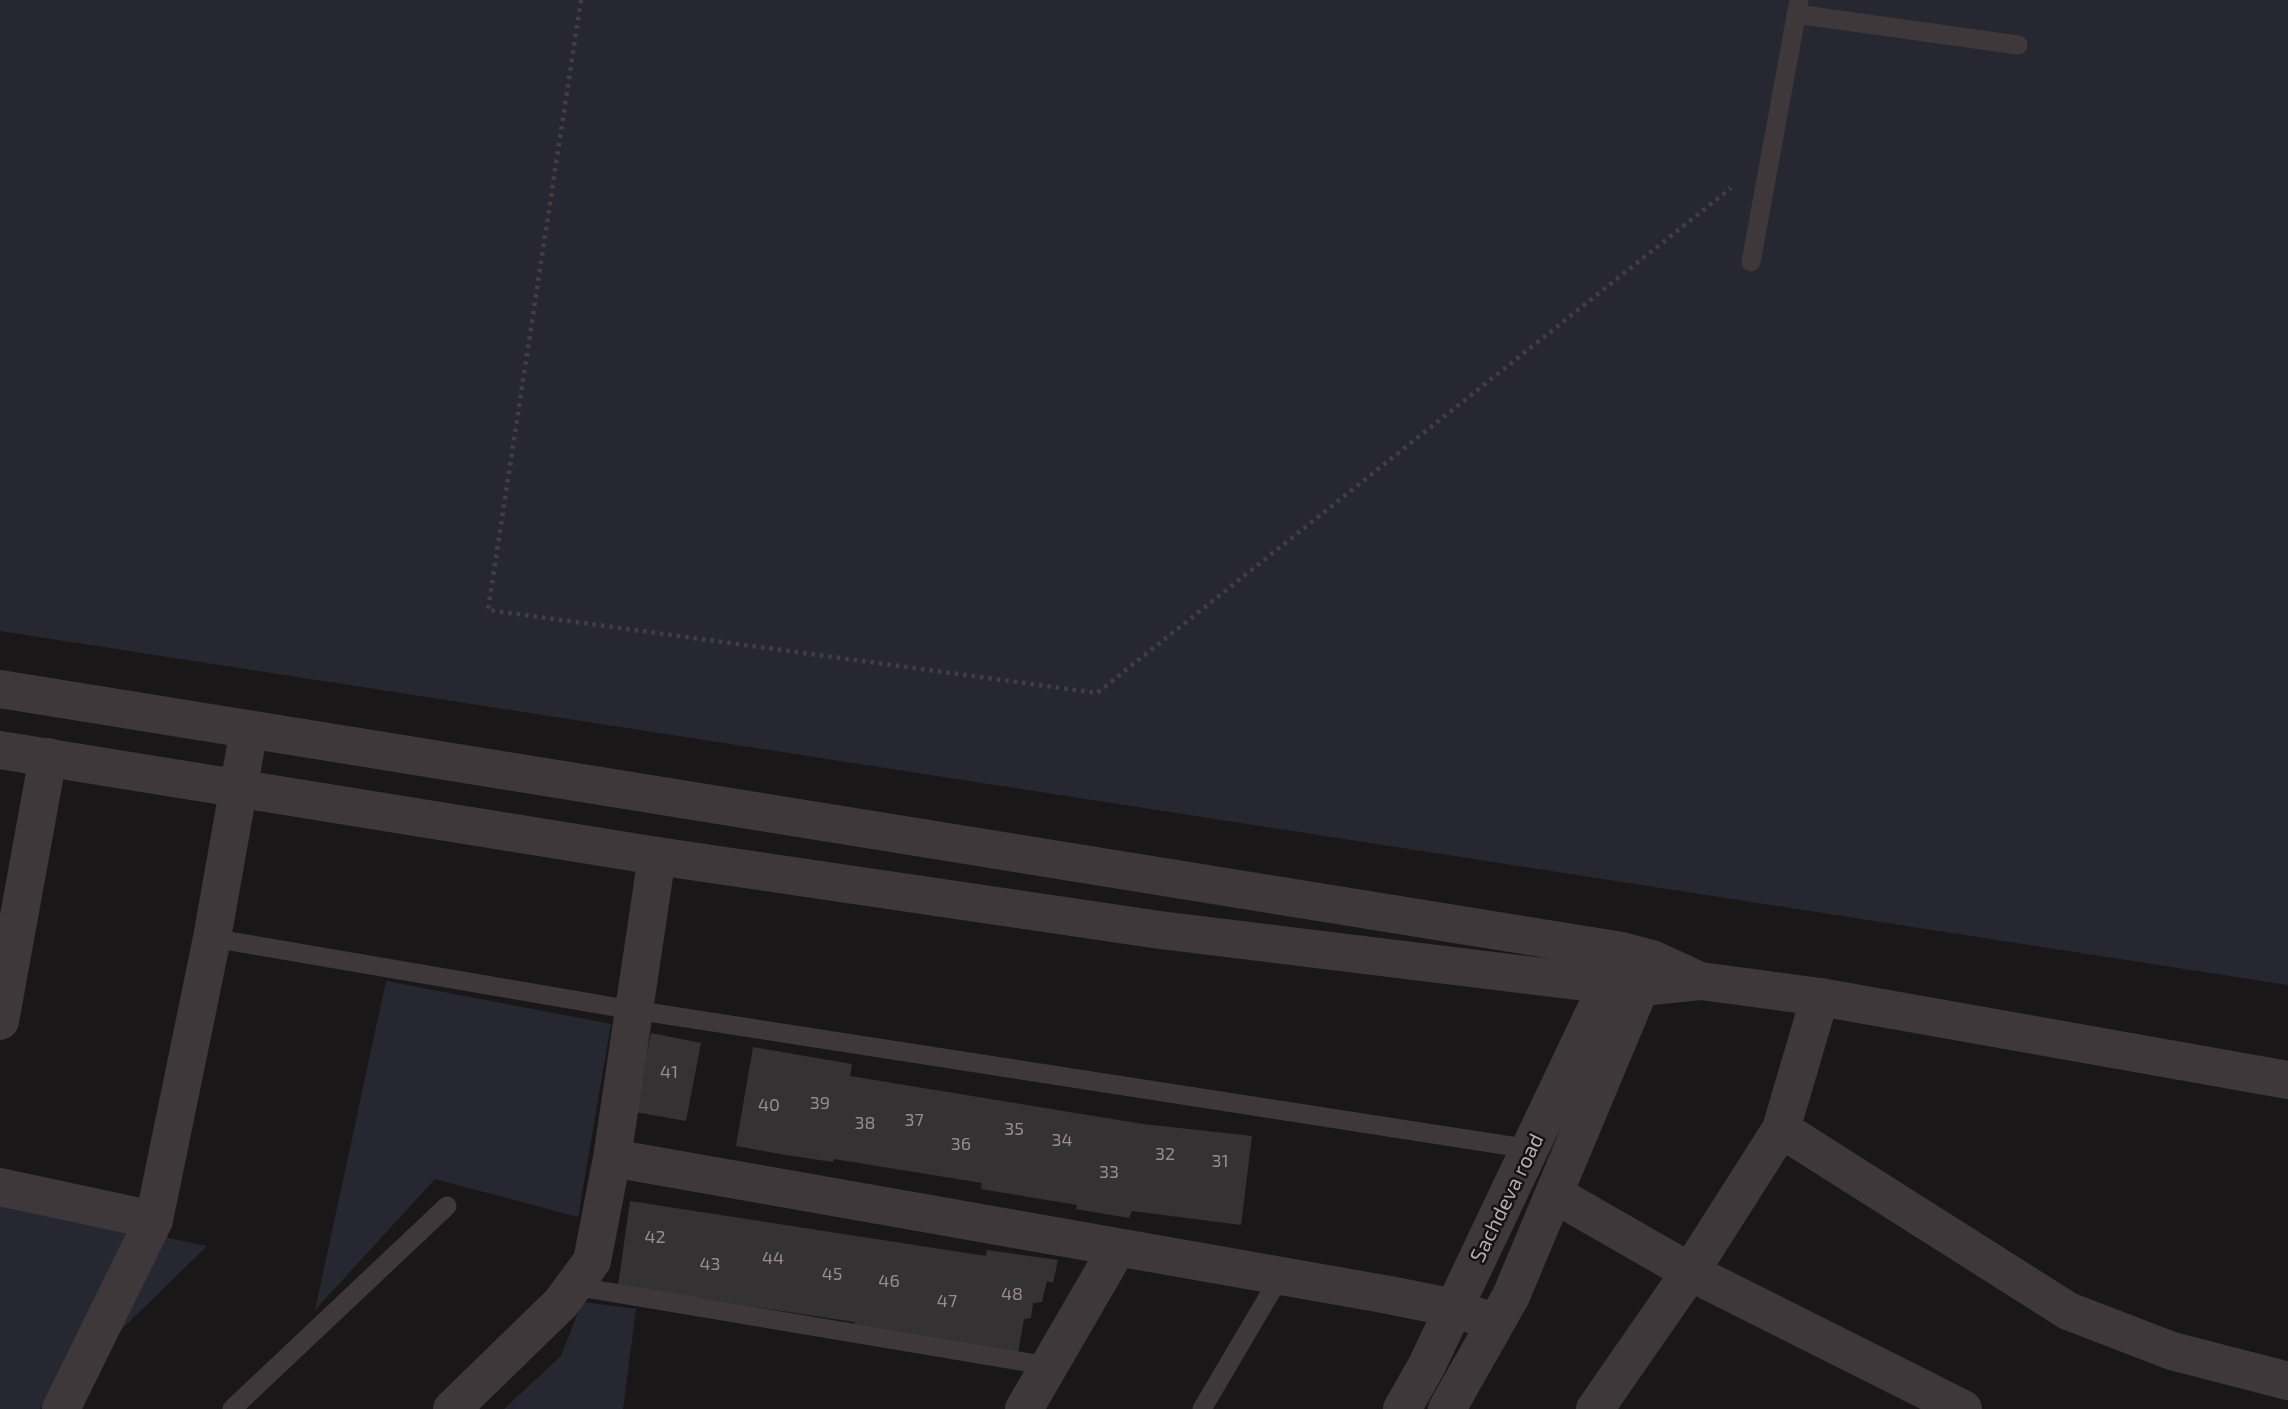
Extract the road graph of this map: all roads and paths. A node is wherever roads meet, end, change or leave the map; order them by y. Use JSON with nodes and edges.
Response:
{"nodes":[{"id":1,"x":581,"y":0,"type":"edge"},
{"id":2,"x":1797,"y":7,"type":"edge"},
{"id":3,"x":2018,"y":45,"type":"dead end"},
{"id":4,"x":1770,"y":157,"type":"junction"},
{"id":5,"x":1751,"y":262,"type":"dead end"},
{"id":6,"x":0,"y":689,"type":"edge"},
{"id":7,"x":249,"y":729,"type":"junction"},
{"id":8,"x":0,"y":750,"type":"edge"},
{"id":9,"x":48,"y":757,"type":"junction"},
{"id":10,"x":239,"y":789,"type":"junction"},
{"id":11,"x":657,"y":856,"type":"junction"},
{"id":12,"x":212,"y":938,"type":"junction"},
{"id":13,"x":7,"y":944,"type":"edge"},
{"id":14,"x":1631,"y":971,"type":"junction"},
{"id":15,"x":1820,"y":997,"type":"junction"},
{"id":16,"x":634,"y":1009,"type":"junction"},
{"id":17,"x":0,"y":1021,"type":"edge"},
{"id":18,"x":2288,"y":1080,"type":"edge"},
{"id":19,"x":1781,"y":1129,"type":"junction"},
{"id":20,"x":1530,"y":1149,"type":"junction"},
{"id":21,"x":612,"y":1158,"type":"junction"},
{"id":22,"x":0,"y":1187,"type":"edge"},
{"id":23,"x":1554,"y":1194,"type":"junction"},
{"id":24,"x":447,"y":1206,"type":"dead end"},
{"id":25,"x":154,"y":1220,"type":"junction"},
{"id":26,"x":1118,"y":1247,"type":"junction"},
{"id":27,"x":1690,"y":1272,"type":"junction"},
{"id":28,"x":1280,"y":1275,"type":"junction"},
{"id":29,"x":573,"y":1286,"type":"junction"},
{"id":30,"x":1454,"y":1308,"type":"junction"},
{"id":31,"x":1495,"y":1323,"type":"junction"},
{"id":32,"x":1049,"y":1366,"type":"junction"},
{"id":33,"x":2288,"y":1381,"type":"edge"},
{"id":34,"x":61,"y":1409,"type":"edge"},
{"id":35,"x":232,"y":1409,"type":"edge"},
{"id":36,"x":452,"y":1409,"type":"edge"},
{"id":37,"x":1024,"y":1409,"type":"edge"},
{"id":38,"x":1202,"y":1409,"type":"edge"},
{"id":39,"x":1402,"y":1409,"type":"edge"},
{"id":40,"x":1447,"y":1409,"type":"edge"},
{"id":41,"x":1595,"y":1409,"type":"edge"},
{"id":42,"x":1963,"y":1409,"type":"edge"}],
"edges":[{"from":1,"to":4,"type":"path"},
{"from":2,"to":3,"type":"lane"},
{"from":2,"to":4,"type":"lane"},
{"from":4,"to":5,"type":"lane"},
{"from":6,"to":7,"type":"street"},
{"from":7,"to":10,"type":"street"},
{"from":7,"to":14,"type":"street"},
{"from":8,"to":9,"type":"street"},
{"from":9,"to":10,"type":"street"},
{"from":9,"to":13,"type":"street"},
{"from":10,"to":11,"type":"street"},
{"from":10,"to":12,"type":"street"},
{"from":11,"to":14,"type":"street"},
{"from":11,"to":16,"type":"street"},
{"from":12,"to":16,"type":"lane"},
{"from":12,"to":25,"type":"street"},
{"from":13,"to":17,"type":"street"},
{"from":14,"to":15,"type":"street"},
{"from":14,"to":20,"type":"street","name":"Sachdeva road"},
{"from":14,"to":23,"type":"street","name":"Sachdeva road"},
{"from":15,"to":18,"type":"street"},
{"from":15,"to":19,"type":"street"},
{"from":16,"to":20,"type":"lane"},
{"from":16,"to":21,"type":"street"},
{"from":19,"to":27,"type":"street"},
{"from":19,"to":33,"type":"street"},
{"from":20,"to":30,"type":"street","name":"Sachdeva road"},
{"from":21,"to":26,"type":"street"},
{"from":21,"to":29,"type":"street"},
{"from":22,"to":25,"type":"street"},
{"from":23,"to":27,"type":"street"},
{"from":23,"to":31,"type":"street","name":"Sachdeva road"},
{"from":24,"to":35,"type":"lane"},
{"from":25,"to":34,"type":"street"},
{"from":26,"to":28,"type":"street"},
{"from":26,"to":32,"type":"street"},
{"from":27,"to":41,"type":"street"},
{"from":27,"to":42,"type":"street"},
{"from":28,"to":30,"type":"street"},
{"from":28,"to":38,"type":"lane"},
{"from":29,"to":32,"type":"lane"},
{"from":29,"to":36,"type":"street"},
{"from":30,"to":31,"type":"street"},
{"from":30,"to":39,"type":"street","name":"Sachdeva road"},
{"from":31,"to":40,"type":"street","name":"Sachdeva road"},
{"from":32,"to":37,"type":"street"}]}
